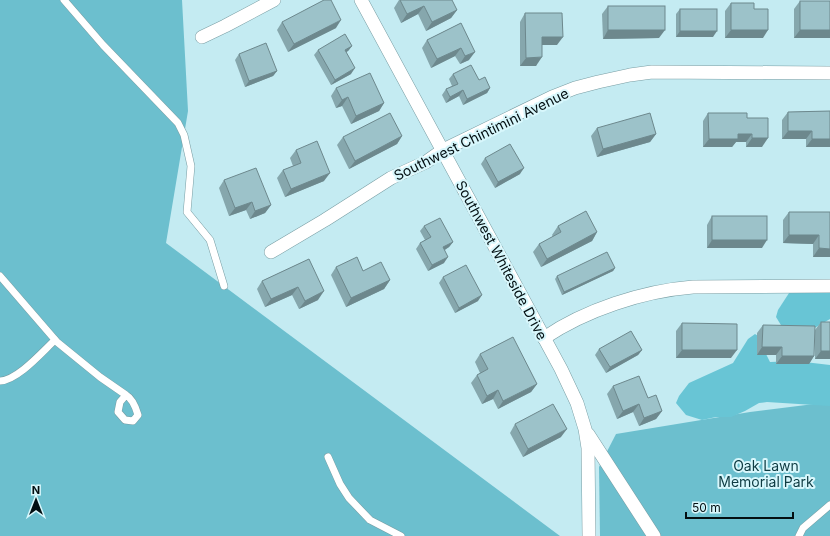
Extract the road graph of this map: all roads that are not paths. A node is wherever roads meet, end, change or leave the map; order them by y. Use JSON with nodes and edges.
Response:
{"nodes":[{"id":1,"x":64,"y":0,"type":"edge"},
{"id":2,"x":274,"y":0,"type":"edge"},
{"id":3,"x":361,"y":0,"type":"edge"},
{"id":4,"x":202,"y":37,"type":"dead end"},
{"id":5,"x":830,"y":73,"type":"edge"},
{"id":6,"x":443,"y":150,"type":"junction"},
{"id":7,"x":271,"y":252,"type":"dead end"},
{"id":8,"x":0,"y":276,"type":"edge"},
{"id":9,"x":224,"y":286,"type":"dead end"},
{"id":10,"x":830,"y":286,"type":"edge"},
{"id":11,"x":544,"y":338,"type":"junction"},
{"id":12,"x":55,"y":340,"type":"junction"},
{"id":13,"x":0,"y":381,"type":"edge"},
{"id":14,"x":126,"y":395,"type":"dead end"},
{"id":15,"x":585,"y":430,"type":"junction"},
{"id":16,"x":328,"y":457,"type":"dead end"},
{"id":17,"x":830,"y":505,"type":"edge"},
{"id":18,"x":401,"y":536,"type":"edge"},
{"id":19,"x":589,"y":536,"type":"edge"},
{"id":20,"x":654,"y":536,"type":"edge"},
{"id":21,"x":799,"y":536,"type":"edge"}],
"edges":[{"from":1,"to":9,"type":"lane"},
{"from":2,"to":4,"type":"street"},
{"from":3,"to":6,"type":"street","name":"Southwest Whiteside Drive"},
{"from":5,"to":6,"type":"street","name":"Southwest Chintimini Avenue"},
{"from":6,"to":7,"type":"street","name":"Southwest Chintimini Avenue"},
{"from":6,"to":11,"type":"street","name":"Southwest Whiteside Drive"},
{"from":8,"to":12,"type":"lane"},
{"from":10,"to":11,"type":"street"},
{"from":11,"to":15,"type":"street","name":"Southwest Whiteside Drive"},
{"from":12,"to":13,"type":"lane"},
{"from":12,"to":14,"type":"lane"},
{"from":15,"to":19,"type":"street","name":"Southwest Whiteside Drive"},
{"from":15,"to":20,"type":"street"},
{"from":16,"to":18,"type":"lane"},
{"from":17,"to":21,"type":"lane"}]}
